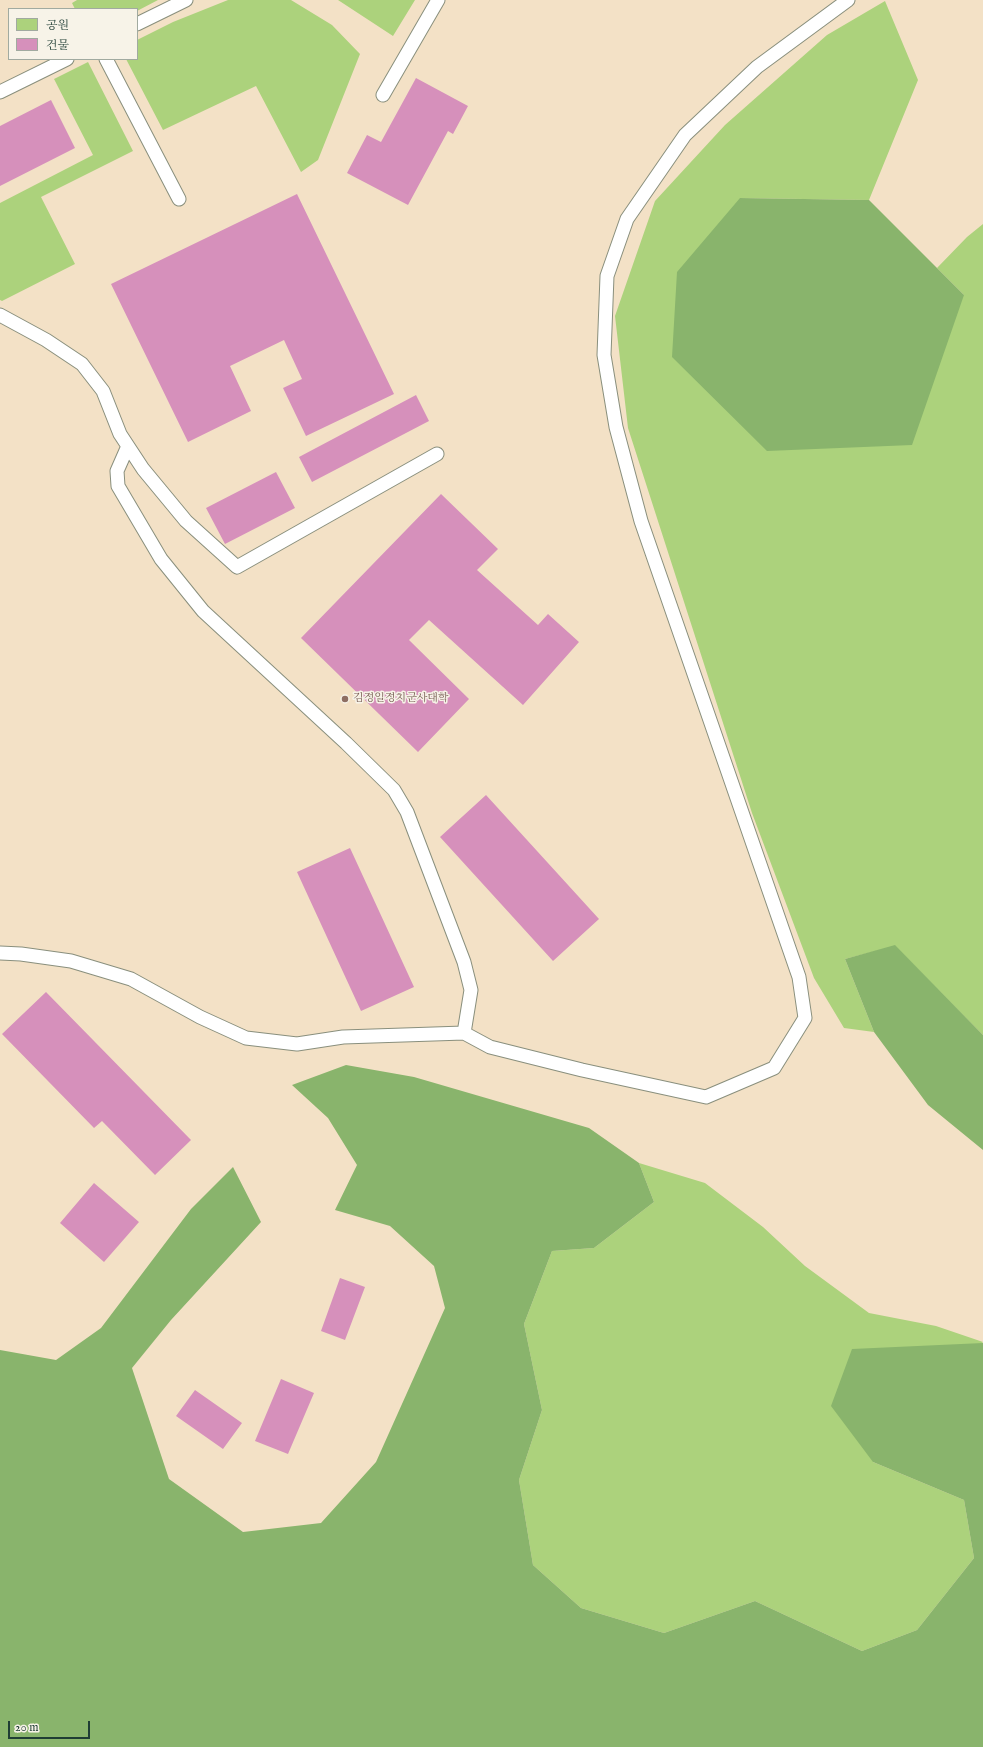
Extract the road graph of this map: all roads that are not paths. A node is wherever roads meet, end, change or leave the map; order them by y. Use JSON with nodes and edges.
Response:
{"nodes":[{"id":1,"x":186,"y":0,"type":"edge"},
{"id":2,"x":438,"y":0,"type":"edge"},
{"id":3,"x":848,"y":0,"type":"edge"},
{"id":4,"x":138,"y":24,"type":"edge"},
{"id":5,"x":64,"y":60,"type":"edge"},
{"id":6,"x":107,"y":60,"type":"edge"},
{"id":7,"x":0,"y":92,"type":"edge"},
{"id":8,"x":383,"y":95,"type":"dead end"},
{"id":9,"x":179,"y":199,"type":"dead end"},
{"id":10,"x":0,"y":315,"type":"edge"},
{"id":11,"x":128,"y":446,"type":"junction"},
{"id":12,"x":437,"y":454,"type":"dead end"},
{"id":13,"x":0,"y":953,"type":"edge"},
{"id":14,"x":464,"y":1033,"type":"junction"}],
"edges":[{"from":1,"to":4,"type":"lane"},
{"from":2,"to":8,"type":"lane"},
{"from":3,"to":14,"type":"lane"},
{"from":5,"to":7,"type":"lane"},
{"from":6,"to":9,"type":"lane"},
{"from":10,"to":11,"type":"lane"},
{"from":11,"to":12,"type":"lane"},
{"from":11,"to":14,"type":"lane"},
{"from":13,"to":14,"type":"lane"}]}
